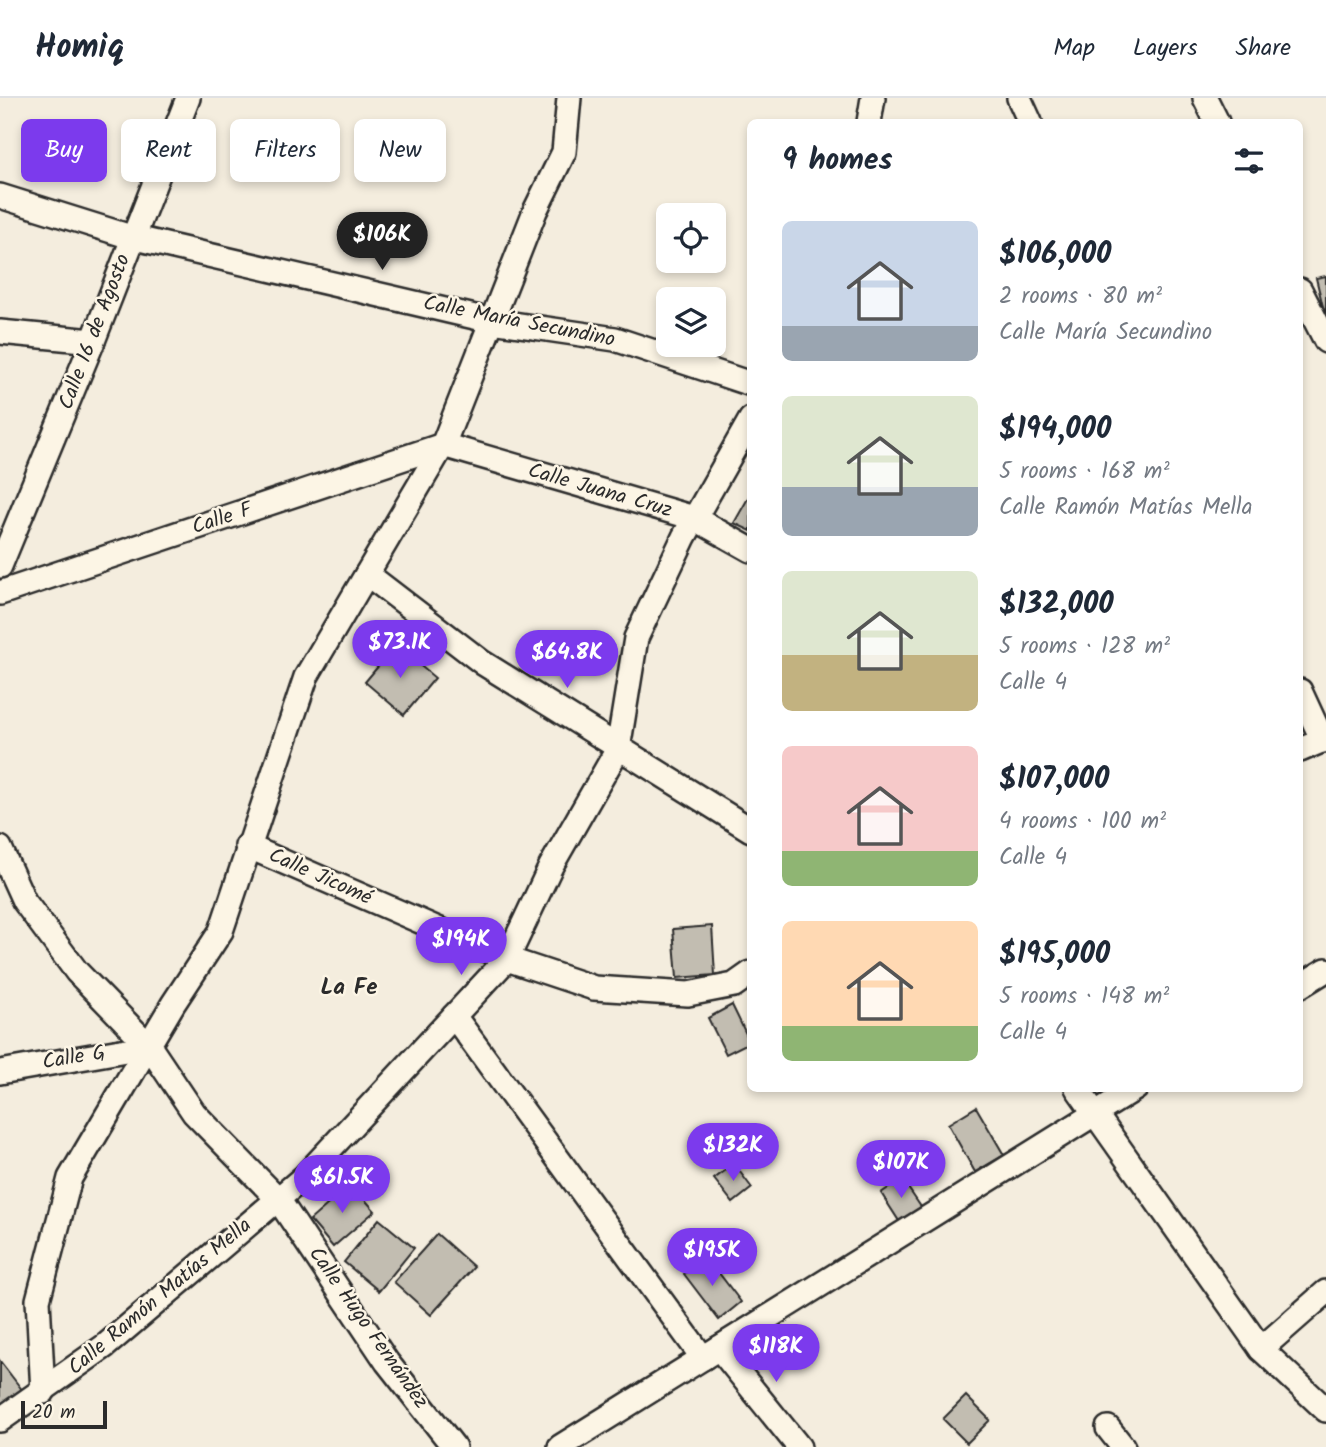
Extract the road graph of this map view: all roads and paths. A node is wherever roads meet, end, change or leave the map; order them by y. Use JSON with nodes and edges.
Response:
{"nodes":[{"id":1,"x":188,"y":98,"type":"edge"},
{"id":2,"x":569,"y":98,"type":"edge"},
{"id":3,"x":873,"y":98,"type":"edge"},
{"id":4,"x":1019,"y":98,"type":"edge"},
{"id":5,"x":1205,"y":98,"type":"edge"},
{"id":6,"x":870,"y":119,"type":"edge"},
{"id":7,"x":1029,"y":119,"type":"edge"},
{"id":8,"x":1216,"y":119,"type":"edge"},
{"id":9,"x":0,"y":196,"type":"edge"},
{"id":10,"x":131,"y":237,"type":"junction"},
{"id":11,"x":1303,"y":296,"type":"edge"},
{"id":12,"x":492,"y":321,"type":"junction"},
{"id":13,"x":0,"y":332,"type":"edge"},
{"id":14,"x":93,"y":341,"type":"junction"},
{"id":15,"x":1326,"y":341,"type":"edge"},
{"id":16,"x":747,"y":383,"type":"edge"},
{"id":17,"x":747,"y":426,"type":"edge"},
{"id":18,"x":443,"y":445,"type":"junction"},
{"id":19,"x":694,"y":519,"type":"junction"},
{"id":20,"x":747,"y":548,"type":"edge"},
{"id":21,"x":0,"y":566,"type":"edge"},
{"id":22,"x":366,"y":574,"type":"junction"},
{"id":23,"x":0,"y":593,"type":"edge"},
{"id":24,"x":1303,"y":697,"type":"edge"},
{"id":25,"x":1324,"y":740,"type":"edge"},
{"id":26,"x":618,"y":749,"type":"junction"},
{"id":27,"x":1303,"y":749,"type":"edge"},
{"id":28,"x":747,"y":828,"type":"edge"},
{"id":29,"x":247,"y":846,"type":"junction"},
{"id":30,"x":0,"y":848,"type":"edge"},
{"id":31,"x":507,"y":959,"type":"junction"},
{"id":32,"x":747,"y":976,"type":"edge"},
{"id":33,"x":454,"y":1016,"type":"junction"},
{"id":34,"x":149,"y":1046,"type":"junction"},
{"id":35,"x":0,"y":1072,"type":"edge"},
{"id":36,"x":1080,"y":1092,"type":"edge"},
{"id":37,"x":1130,"y":1092,"type":"edge"},
{"id":38,"x":1095,"y":1114,"type":"junction"},
{"id":39,"x":278,"y":1199,"type":"junction"},
{"id":40,"x":1326,"y":1292,"type":"edge"},
{"id":41,"x":1261,"y":1349,"type":"junction"},
{"id":42,"x":711,"y":1353,"type":"junction"},
{"id":43,"x":43,"y":1392,"type":"junction"},
{"id":44,"x":1326,"y":1410,"type":"edge"},
{"id":45,"x":0,"y":1420,"type":"edge"},
{"id":46,"x":1108,"y":1428,"type":"dead end"},
{"id":47,"x":454,"y":1447,"type":"edge"},
{"id":48,"x":560,"y":1447,"type":"edge"},
{"id":49,"x":799,"y":1447,"type":"edge"},
{"id":50,"x":1123,"y":1447,"type":"edge"}],
"edges":[{"from":1,"to":10,"type":"street","name":"Calle 16 de Agosto"},
{"from":2,"to":12,"type":"street"},
{"from":3,"to":6,"type":"street"},
{"from":4,"to":7,"type":"street"},
{"from":5,"to":8,"type":"street"},
{"from":9,"to":10,"type":"street","name":"Calle María Secundino"},
{"from":10,"to":12,"type":"street","name":"Calle María Secundino"},
{"from":10,"to":14,"type":"street","name":"Calle 16 de Agosto"},
{"from":11,"to":15,"type":"street"},
{"from":12,"to":16,"type":"street","name":"Calle María Secundino"},
{"from":12,"to":18,"type":"street"},
{"from":13,"to":14,"type":"street"},
{"from":14,"to":21,"type":"street","name":"Calle 16 de Agosto"},
{"from":17,"to":19,"type":"street","name":"Calle Ramón Matías Mella"},
{"from":18,"to":19,"type":"street","name":"Calle Juana Cruz"},
{"from":18,"to":22,"type":"street"},
{"from":18,"to":23,"type":"street","name":"Calle F"},
{"from":19,"to":20,"type":"street","name":"Calle Juana Cruz"},
{"from":19,"to":26,"type":"street","name":"Calle Ramón Matías Mella"},
{"from":22,"to":26,"type":"street"},
{"from":22,"to":29,"type":"street"},
{"from":24,"to":25,"type":"street"},
{"from":25,"to":27,"type":"street"},
{"from":26,"to":28,"type":"street"},
{"from":26,"to":31,"type":"street","name":"Calle Ramón Matías Mella"},
{"from":29,"to":31,"type":"street","name":"Calle Jicomé"},
{"from":29,"to":34,"type":"street"},
{"from":30,"to":34,"type":"street","name":"Calle Hugo Fernández"},
{"from":31,"to":32,"type":"street","name":"Calle Jicomé"},
{"from":31,"to":33,"type":"street","name":"Calle Ramón Matías Mella"},
{"from":33,"to":39,"type":"street","name":"Calle Ramón Matías Mella"},
{"from":33,"to":42,"type":"street"},
{"from":34,"to":35,"type":"street","name":"Calle G"},
{"from":34,"to":39,"type":"street","name":"Calle Hugo Fernández"},
{"from":34,"to":43,"type":"street"},
{"from":36,"to":38,"type":"street"},
{"from":37,"to":38,"type":"street"},
{"from":38,"to":41,"type":"street"},
{"from":38,"to":42,"type":"street"},
{"from":39,"to":43,"type":"street","name":"Calle Ramón Matías Mella"},
{"from":39,"to":47,"type":"street","name":"Calle Hugo Fernández"},
{"from":40,"to":41,"type":"street"},
{"from":41,"to":44,"type":"street"},
{"from":42,"to":48,"type":"street"},
{"from":42,"to":49,"type":"street"},
{"from":43,"to":45,"type":"street","name":"Calle Ramón Matías Mella"},
{"from":46,"to":50,"type":"street"}]}
